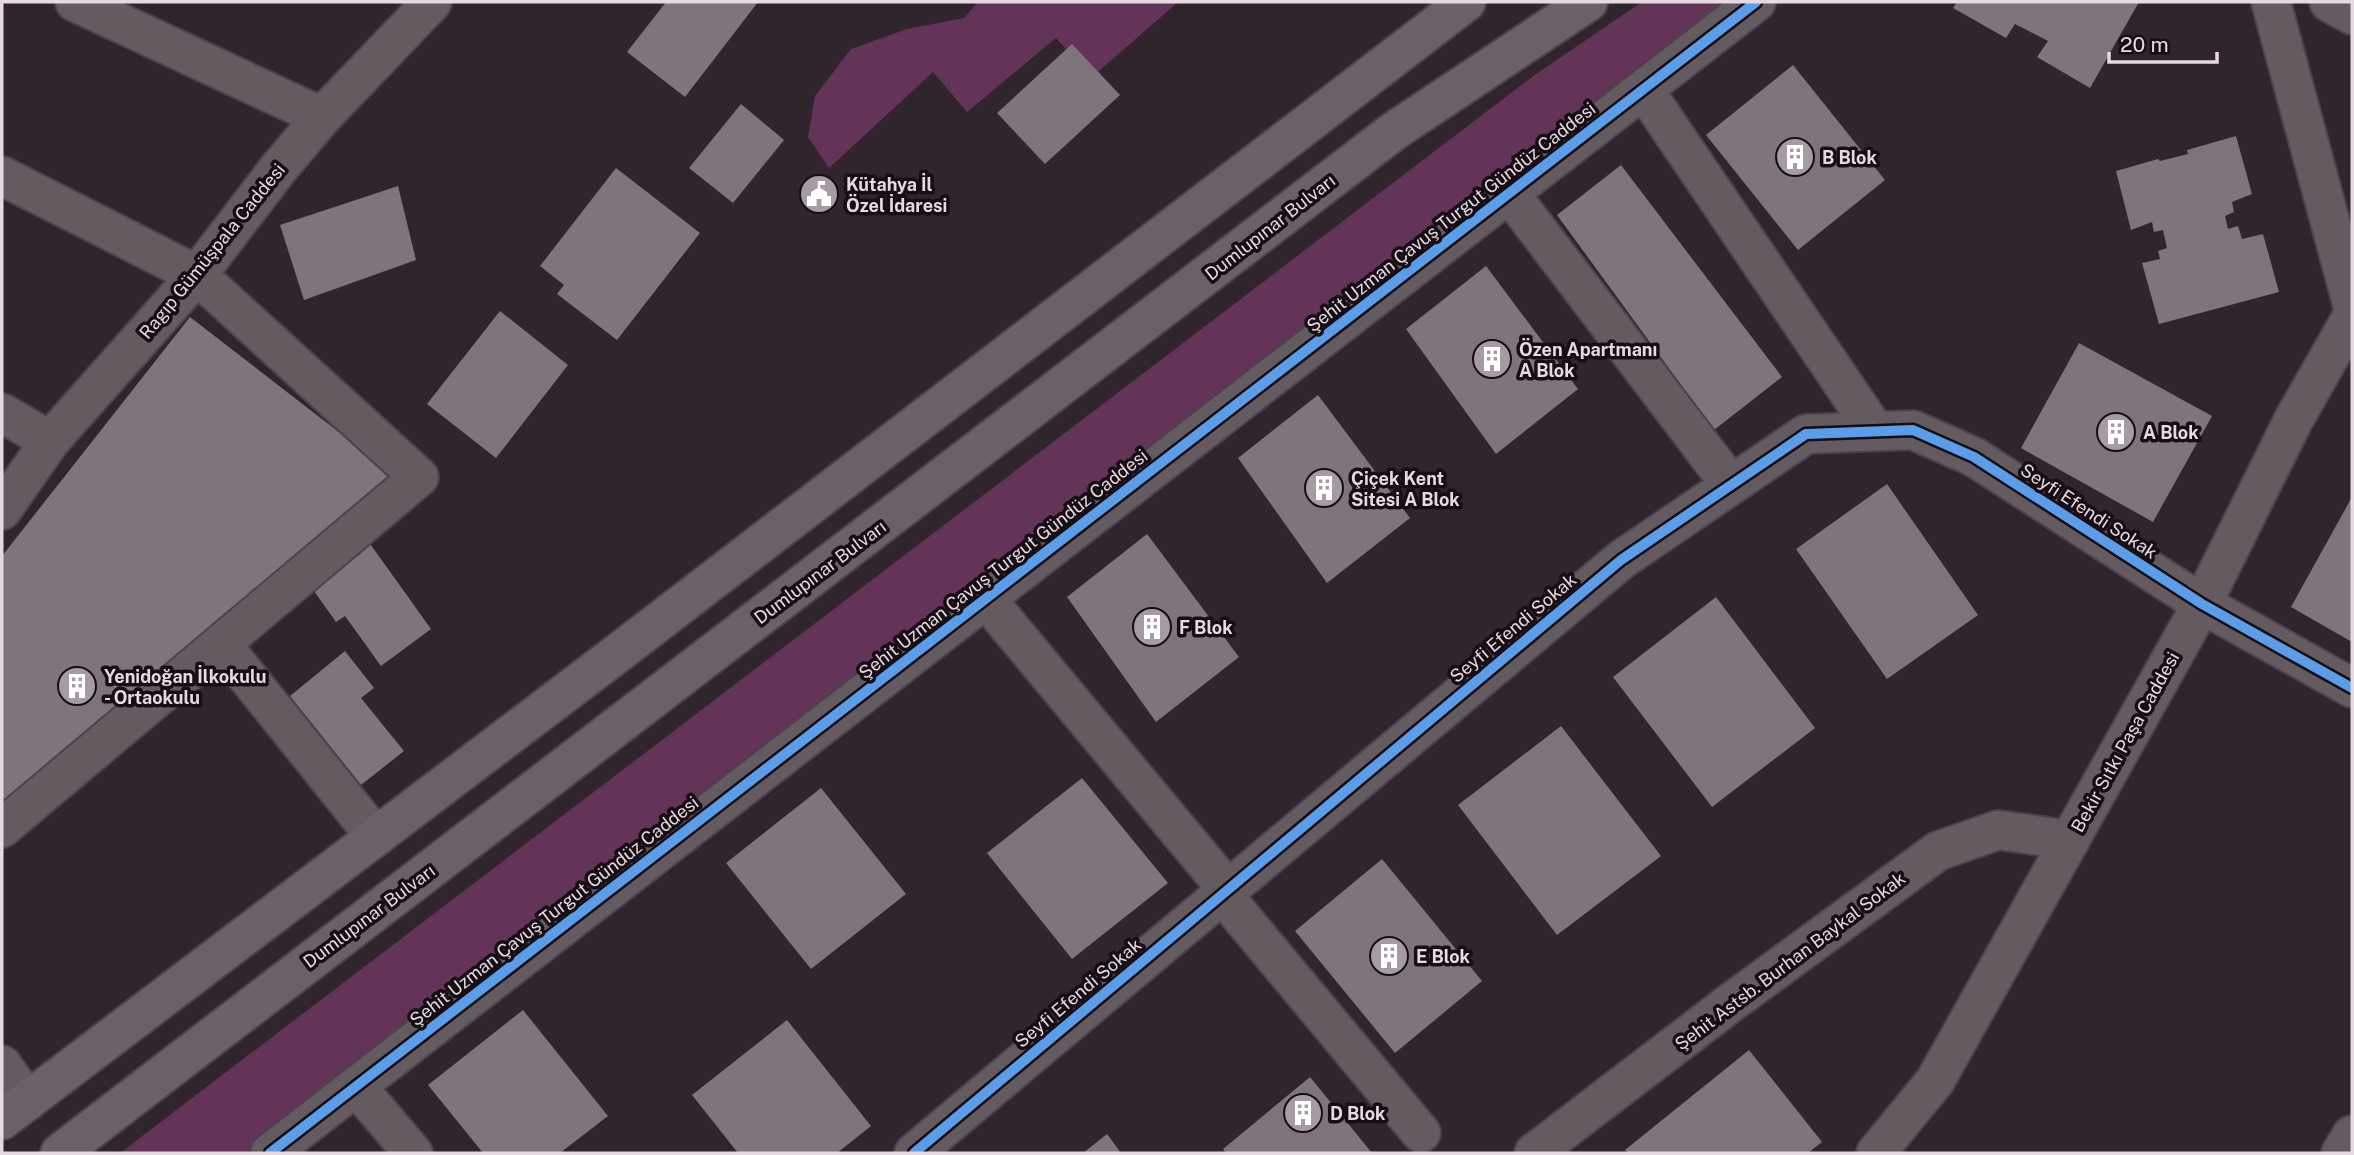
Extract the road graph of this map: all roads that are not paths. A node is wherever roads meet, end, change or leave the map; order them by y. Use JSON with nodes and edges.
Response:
{"nodes":[{"id":1,"x":75,"y":2,"type":"edge"},
{"id":2,"x":432,"y":2,"type":"edge"},
{"id":3,"x":1466,"y":2,"type":"edge"},
{"id":4,"x":1588,"y":2,"type":"edge"},
{"id":5,"x":1756,"y":2,"type":"edge"},
{"id":6,"x":2271,"y":2,"type":"edge"},
{"id":7,"x":2329,"y":2,"type":"edge"},
{"id":8,"x":2352,"y":15,"type":"edge"},
{"id":9,"x":1644,"y":90,"type":"junction"},
{"id":10,"x":322,"y":117,"type":"junction"},
{"id":11,"x":2,"y":176,"type":"edge"},
{"id":12,"x":1510,"y":194,"type":"junction"},
{"id":13,"x":197,"y":275,"type":"junction"},
{"id":14,"x":2352,"y":303,"type":"edge"},
{"id":15,"x":2352,"y":317,"type":"edge"},
{"id":16,"x":2,"y":413,"type":"edge"},
{"id":17,"x":1875,"y":431,"type":"junction"},
{"id":18,"x":50,"y":442,"type":"junction"},
{"id":19,"x":1731,"y":485,"type":"junction"},
{"id":20,"x":2,"y":510,"type":"edge"},
{"id":21,"x":986,"y":599,"type":"junction"},
{"id":22,"x":2202,"y":604,"type":"junction"},
{"id":23,"x":220,"y":644,"type":"junction"},
{"id":24,"x":2352,"y":688,"type":"edge"},
{"id":25,"x":2,"y":828,"type":"edge"},
{"id":26,"x":376,"y":837,"type":"junction"},
{"id":27,"x":2070,"y":840,"type":"junction"},
{"id":28,"x":1225,"y":892,"type":"junction"},
{"id":29,"x":2,"y":1065,"type":"edge"},
{"id":30,"x":356,"y":1086,"type":"junction"},
{"id":31,"x":15,"y":1111,"type":"edge"},
{"id":32,"x":1421,"y":1133,"type":"dead end"},
{"id":33,"x":2352,"y":1135,"type":"edge"},
{"id":34,"x":60,"y":1153,"type":"edge"},
{"id":35,"x":270,"y":1153,"type":"edge"},
{"id":36,"x":413,"y":1153,"type":"edge"},
{"id":37,"x":914,"y":1153,"type":"edge"},
{"id":38,"x":1534,"y":1153,"type":"edge"},
{"id":39,"x":1876,"y":1153,"type":"edge"},
{"id":40,"x":2341,"y":1153,"type":"edge"}],
"edges":[{"from":1,"to":10,"type":"street"},
{"from":2,"to":10,"type":"street","name":"Ragıp Gümüşpala Caddesi"},
{"from":3,"to":26,"type":"main road"},
{"from":4,"to":34,"type":"main road","name":"Dumlupınar Bulvarı"},
{"from":5,"to":9,"type":"street","name":"Şehit Uzman Çavuş Turgut Gündüz Caddesi"},
{"from":6,"to":14,"type":"street"},
{"from":7,"to":8,"type":"street"},
{"from":9,"to":12,"type":"street","name":"Şehit Uzman Çavuş Turgut Gündüz Caddesi"},
{"from":9,"to":17,"type":"street"},
{"from":10,"to":13,"type":"street","name":"Ragıp Gümüşpala Caddesi"},
{"from":11,"to":13,"type":"street"},
{"from":12,"to":19,"type":"street"},
{"from":12,"to":21,"type":"street","name":"Şehit Uzman Çavuş Turgut Gündüz Caddesi"},
{"from":13,"to":18,"type":"street","name":"Ragıp Gümüşpala Caddesi"},
{"from":13,"to":23,"type":"street"},
{"from":15,"to":22,"type":"street","name":"Bekir Sıtkı Paşa Caddesi"},
{"from":16,"to":18,"type":"street"},
{"from":17,"to":19,"type":"street","name":"Seyfi Efendi Sokak"},
{"from":17,"to":22,"type":"street","name":"Seyfi Efendi Sokak"},
{"from":18,"to":20,"type":"street","name":"Ragıp Gümüşpala Caddesi"},
{"from":19,"to":28,"type":"street","name":"Seyfi Efendi Sokak"},
{"from":21,"to":28,"type":"street"},
{"from":21,"to":30,"type":"street","name":"Şehit Uzman Çavuş Turgut Gündüz Caddesi"},
{"from":22,"to":24,"type":"street","name":"Seyfi Efendi Sokak"},
{"from":22,"to":27,"type":"street","name":"Bekir Sıtkı Paşa Caddesi"},
{"from":23,"to":25,"type":"street"},
{"from":23,"to":26,"type":"street"},
{"from":26,"to":31,"type":"main road"},
{"from":27,"to":38,"type":"street","name":"Şehit Astsb. Burhan Baykal Sokak"},
{"from":27,"to":39,"type":"street","name":"Bekir Sıtkı Paşa Caddesi"},
{"from":28,"to":32,"type":"street"},
{"from":28,"to":37,"type":"street","name":"Seyfi Efendi Sokak"},
{"from":29,"to":31,"type":"street"},
{"from":30,"to":35,"type":"street","name":"Şehit Uzman Çavuş Turgut Gündüz Caddesi"},
{"from":30,"to":36,"type":"street"},
{"from":33,"to":40,"type":"street"}]}
